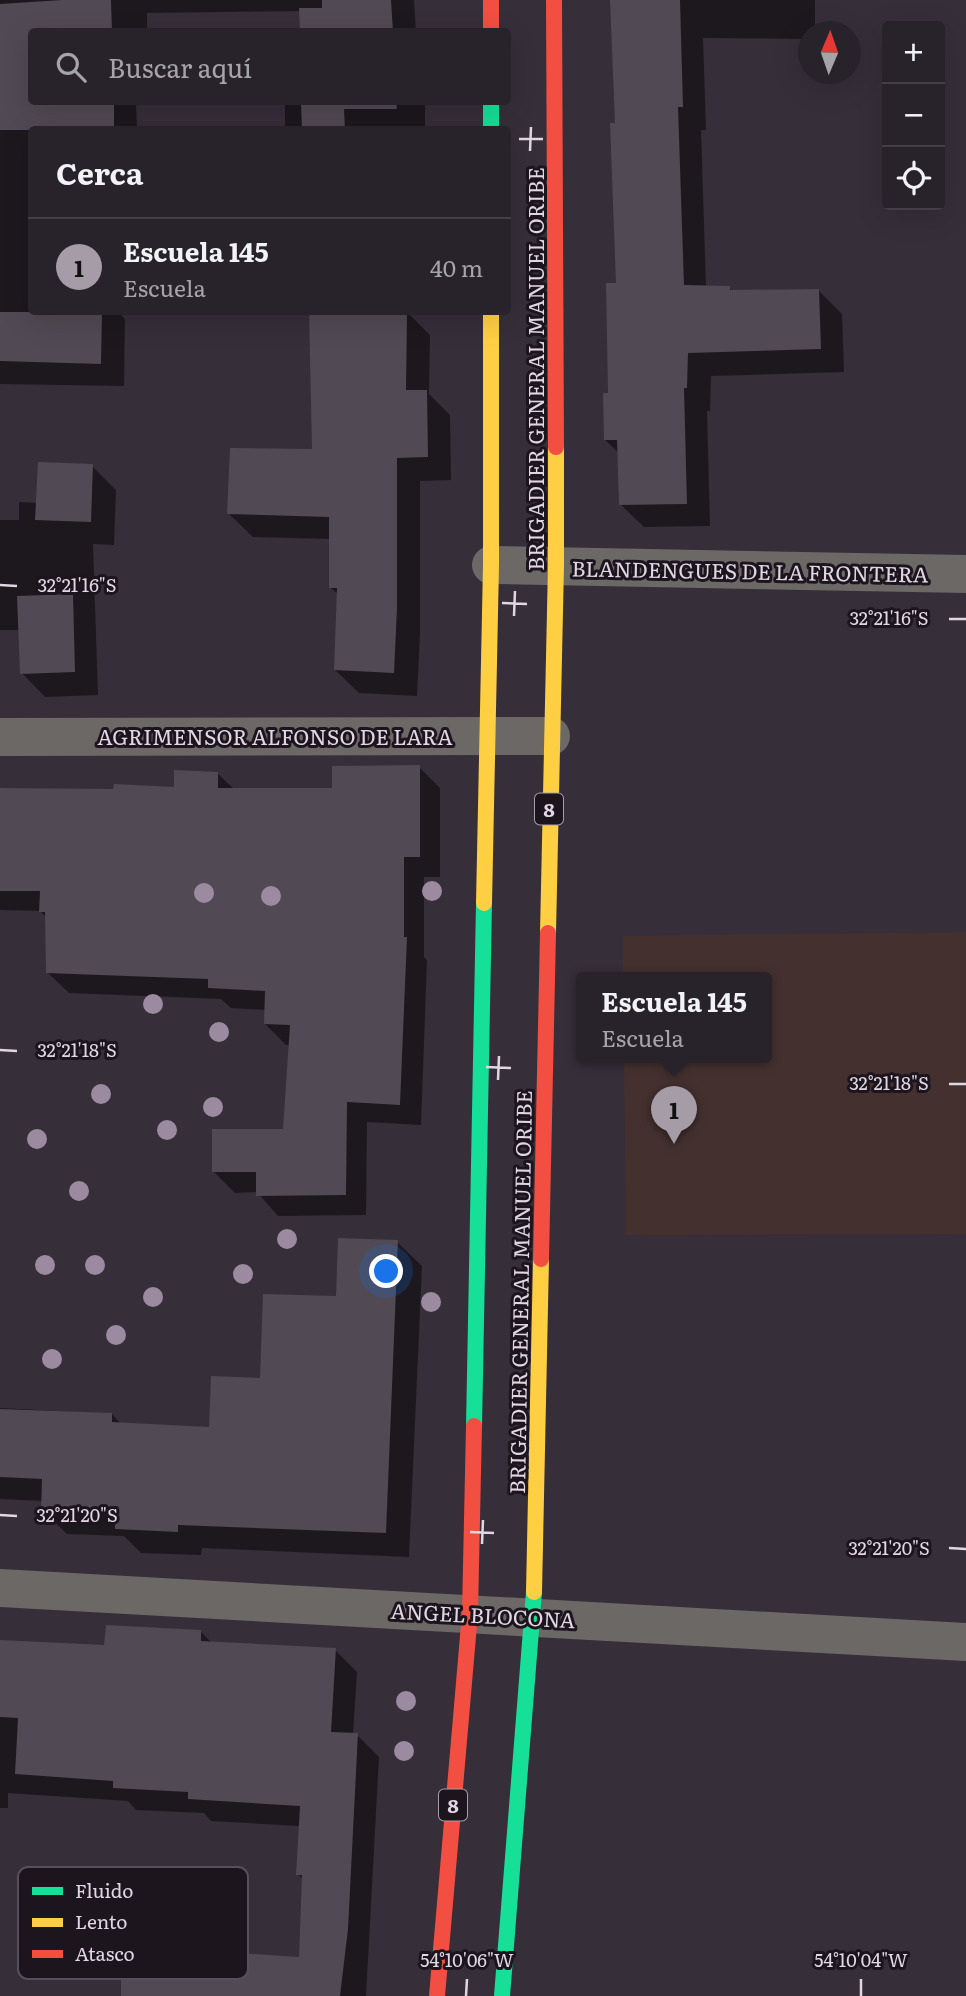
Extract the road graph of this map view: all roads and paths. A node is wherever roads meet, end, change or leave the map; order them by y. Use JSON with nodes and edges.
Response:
{"nodes":[{"id":1,"x":491,"y":0,"type":"edge"},
{"id":2,"x":554,"y":0,"type":"edge"},
{"id":3,"x":491,"y":28,"type":"edge"},
{"id":4,"x":491,"y":105,"type":"edge"},
{"id":5,"x":491,"y":126,"type":"edge"},
{"id":6,"x":491,"y":315,"type":"edge"},
{"id":7,"x":491,"y":565,"type":"junction"},
{"id":8,"x":556,"y":565,"type":"junction"},
{"id":9,"x":966,"y":574,"type":"edge"},
{"id":10,"x":488,"y":734,"type":"junction"},
{"id":11,"x":551,"y":736,"type":"junction"},
{"id":12,"x":0,"y":737,"type":"edge"},
{"id":13,"x":0,"y":1588,"type":"edge"},
{"id":14,"x":470,"y":1613,"type":"junction"},
{"id":15,"x":534,"y":1617,"type":"junction"},
{"id":16,"x":966,"y":1642,"type":"edge"},
{"id":17,"x":437,"y":1996,"type":"edge"},
{"id":18,"x":502,"y":1996,"type":"edge"}],
"edges":[{"from":1,"to":3,"type":"main road"},
{"from":2,"to":8,"type":"main road","name":"BRIGADIER GENERAL MANUEL ORIBE","number":"8"},
{"from":4,"to":5,"type":"main road"},
{"from":6,"to":7,"type":"main road","name":"BRIGADIER GENERAL MANUEL ORIBE","number":"8"},
{"from":7,"to":8,"type":"street","name":"BLANDENGUES DE LA FRONTERA"},
{"from":7,"to":10,"type":"main road","name":"BRIGADIER GENERAL MANUEL ORIBE","number":"8"},
{"from":8,"to":9,"type":"street","name":"BLANDENGUES DE LA FRONTERA"},
{"from":8,"to":11,"type":"main road","name":"BRIGADIER GENERAL MANUEL ORIBE","number":"8"},
{"from":10,"to":11,"type":"street","name":"AGRIMENSOR ALFONSO DE LARA"},
{"from":10,"to":12,"type":"street","name":"AGRIMENSOR ALFONSO DE LARA"},
{"from":10,"to":14,"type":"main road","name":"BRIGADIER GENERAL MANUEL ORIBE","number":"8"},
{"from":11,"to":15,"type":"main road","name":"BRIGADIER GENERAL MANUEL ORIBE","number":"8"},
{"from":13,"to":14,"type":"street","name":"ANGEL BLOCONA"},
{"from":14,"to":15,"type":"street","name":"ANGEL BLOCONA"},
{"from":14,"to":17,"type":"main road","name":"BRIGADIER GENERAL MANUEL ORIBE","number":"8"},
{"from":15,"to":16,"type":"street","name":"ANGEL BLOCONA"},
{"from":15,"to":18,"type":"main road","name":"BRIGADIER GENERAL MANUEL ORIBE","number":"8"}]}
